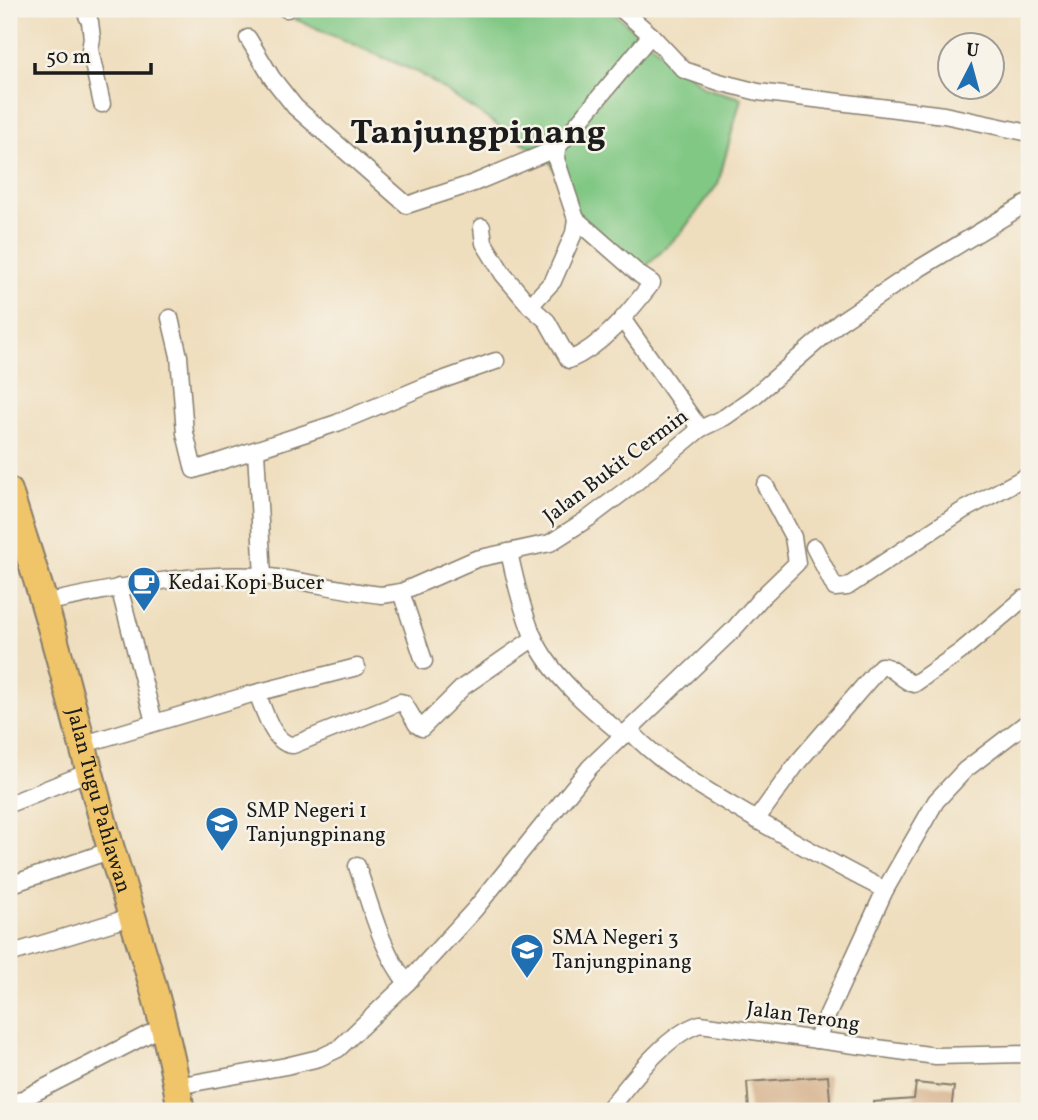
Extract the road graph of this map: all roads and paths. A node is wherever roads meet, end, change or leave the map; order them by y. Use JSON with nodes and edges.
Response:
{"nodes":[{"id":1,"x":84,"y":9,"type":"edge"},
{"id":2,"x":621,"y":9,"type":"edge"},
{"id":3,"x":651,"y":35,"type":"junction"},
{"id":4,"x":248,"y":38,"type":"dead end"},
{"id":5,"x":102,"y":104,"type":"dead end"},
{"id":6,"x":1029,"y":133,"type":"edge"},
{"id":7,"x":557,"y":148,"type":"junction"},
{"id":8,"x":1029,"y":202,"type":"edge"},
{"id":9,"x":576,"y":219,"type":"junction"},
{"id":10,"x":482,"y":227,"type":"dead end"},
{"id":11,"x":530,"y":306,"type":"junction"},
{"id":12,"x":170,"y":318,"type":"dead end"},
{"id":13,"x":623,"y":320,"type":"junction"},
{"id":14,"x":496,"y":361,"type":"dead end"},
{"id":15,"x":700,"y":429,"type":"junction"},
{"id":16,"x":256,"y":451,"type":"junction"},
{"id":17,"x":1029,"y":475,"type":"edge"},
{"id":18,"x":765,"y":485,"type":"dead end"},
{"id":19,"x":9,"y":491,"type":"edge"},
{"id":20,"x":814,"y":547,"type":"dead end"},
{"id":21,"x":17,"y":552,"type":"edge"},
{"id":22,"x":509,"y":552,"type":"junction"},
{"id":23,"x":262,"y":576,"type":"junction"},
{"id":24,"x":119,"y":587,"type":"junction"},
{"id":25,"x":401,"y":592,"type":"junction"},
{"id":26,"x":1023,"y":598,"type":"dead end"},
{"id":27,"x":44,"y":603,"type":"junction"},
{"id":28,"x":534,"y":638,"type":"junction"},
{"id":29,"x":424,"y":661,"type":"dead end"},
{"id":30,"x":357,"y":667,"type":"dead end"},
{"id":31,"x":257,"y":693,"type":"junction"},
{"id":32,"x":1029,"y":721,"type":"edge"},
{"id":33,"x":154,"y":722,"type":"junction"},
{"id":34,"x":627,"y":733,"type":"junction"},
{"id":35,"x":81,"y":745,"type":"junction"},
{"id":36,"x":89,"y":772,"type":"junction"},
{"id":37,"x":9,"y":804,"type":"edge"},
{"id":38,"x":757,"y":820,"type":"junction"},
{"id":39,"x":112,"y":850,"type":"junction"},
{"id":40,"x":357,"y":866,"type":"dead end"},
{"id":41,"x":9,"y":886,"type":"edge"},
{"id":42,"x":885,"y":890,"type":"junction"},
{"id":43,"x":134,"y":916,"type":"junction"},
{"id":44,"x":9,"y":954,"type":"edge"},
{"id":45,"x":407,"y":984,"type":"junction"},
{"id":46,"x":164,"y":1026,"type":"junction"},
{"id":47,"x":816,"y":1040,"type":"junction"},
{"id":48,"x":1029,"y":1054,"type":"edge"},
{"id":49,"x":179,"y":1098,"type":"edge"},
{"id":50,"x":9,"y":1106,"type":"edge"},
{"id":51,"x":607,"y":1111,"type":"edge"}],
"edges":[{"from":1,"to":5,"type":"street"},
{"from":2,"to":3,"type":"street"},
{"from":3,"to":6,"type":"street"},
{"from":3,"to":7,"type":"street"},
{"from":4,"to":7,"type":"street"},
{"from":7,"to":9,"type":"street"},
{"from":8,"to":15,"type":"street","name":"Jalan Bukit Cermin"},
{"from":9,"to":11,"type":"street"},
{"from":9,"to":13,"type":"street"},
{"from":10,"to":11,"type":"street"},
{"from":11,"to":13,"type":"street"},
{"from":12,"to":16,"type":"street"},
{"from":13,"to":15,"type":"street"},
{"from":14,"to":16,"type":"street"},
{"from":15,"to":22,"type":"street","name":"Jalan Bukit Cermin"},
{"from":16,"to":23,"type":"street"},
{"from":17,"to":20,"type":"street"},
{"from":18,"to":34,"type":"street"},
{"from":19,"to":21,"type":"main road","name":"Jalan Tugu Pahlawan"},
{"from":21,"to":27,"type":"main road","name":"Jalan Tugu Pahlawan"},
{"from":22,"to":25,"type":"street","name":"Jalan Bukit Cermin"},
{"from":22,"to":28,"type":"street"},
{"from":23,"to":24,"type":"street","name":"Jalan Bukit Cermin"},
{"from":23,"to":25,"type":"street","name":"Jalan Bukit Cermin"},
{"from":24,"to":27,"type":"street","name":"Jalan Bukit Cermin"},
{"from":24,"to":33,"type":"street"},
{"from":25,"to":29,"type":"street"},
{"from":26,"to":38,"type":"street"},
{"from":27,"to":35,"type":"main road","name":"Jalan Tugu Pahlawan"},
{"from":28,"to":31,"type":"street"},
{"from":28,"to":34,"type":"street"},
{"from":30,"to":31,"type":"street"},
{"from":31,"to":33,"type":"street"},
{"from":32,"to":42,"type":"street"},
{"from":33,"to":35,"type":"street"},
{"from":34,"to":38,"type":"street"},
{"from":34,"to":45,"type":"street"},
{"from":35,"to":36,"type":"main road","name":"Jalan Tugu Pahlawan"},
{"from":36,"to":37,"type":"street"},
{"from":36,"to":39,"type":"main road","name":"Jalan Tugu Pahlawan"},
{"from":38,"to":42,"type":"street"},
{"from":39,"to":41,"type":"street"},
{"from":39,"to":43,"type":"main road","name":"Jalan Tugu Pahlawan"},
{"from":40,"to":45,"type":"street"},
{"from":42,"to":47,"type":"street"},
{"from":43,"to":44,"type":"street"},
{"from":43,"to":46,"type":"main road","name":"Jalan Tugu Pahlawan"},
{"from":45,"to":49,"type":"street"},
{"from":46,"to":49,"type":"main road","name":"Jalan Tugu Pahlawan"},
{"from":46,"to":50,"type":"street"},
{"from":47,"to":48,"type":"street","name":"Jalan Terong"},
{"from":47,"to":51,"type":"street","name":"Jalan Terong"}]}
